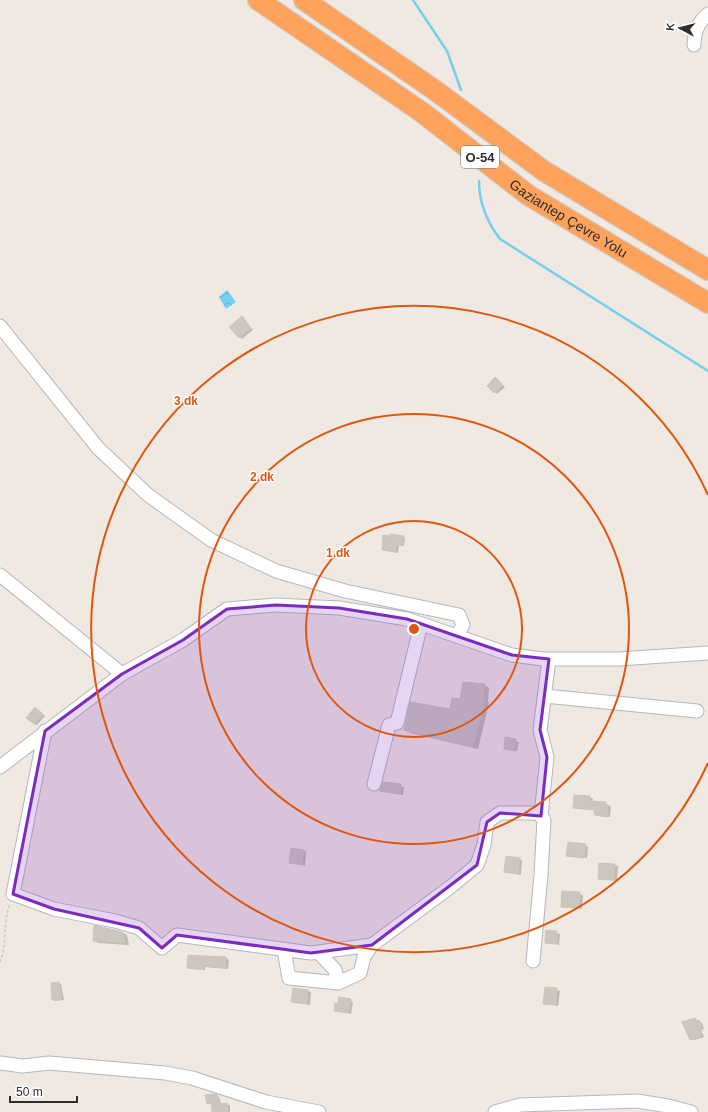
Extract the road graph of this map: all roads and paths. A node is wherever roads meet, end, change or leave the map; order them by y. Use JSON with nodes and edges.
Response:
{"nodes":[{"id":1,"x":247,"y":0,"type":"edge"},
{"id":2,"x":304,"y":0,"type":"edge"},
{"id":3,"x":264,"y":4,"type":"edge"},
{"id":4,"x":708,"y":14,"type":"edge"},
{"id":5,"x":694,"y":45,"type":"dead end"},
{"id":6,"x":708,"y":270,"type":"edge"},
{"id":7,"x":708,"y":303,"type":"edge"},
{"id":8,"x":0,"y":326,"type":"edge"},
{"id":9,"x":0,"y":575,"type":"edge"},
{"id":10,"x":421,"y":624,"type":"junction"},
{"id":11,"x":457,"y":636,"type":"junction"},
{"id":12,"x":708,"y":653,"type":"edge"},
{"id":13,"x":549,"y":659,"type":"junction"},
{"id":14,"x":122,"y":674,"type":"junction"},
{"id":15,"x":545,"y":696,"type":"junction"},
{"id":16,"x":697,"y":710,"type":"dead end"},
{"id":17,"x":45,"y":731,"type":"junction"},
{"id":18,"x":1,"y":764,"type":"edge"},
{"id":19,"x":374,"y":784,"type":"dead end"},
{"id":20,"x":542,"y":816,"type":"junction"},
{"id":21,"x":13,"y":894,"type":"junction"},
{"id":22,"x":372,"y":945,"type":"junction"},
{"id":23,"x":284,"y":950,"type":"junction"},
{"id":24,"x":319,"y":952,"type":"junction"},
{"id":25,"x":533,"y":961,"type":"dead end"},
{"id":26,"x":0,"y":962,"type":"edge"},
{"id":27,"x":338,"y":984,"type":"junction"},
{"id":28,"x":0,"y":1063,"type":"edge"},
{"id":29,"x":319,"y":1112,"type":"edge"},
{"id":30,"x":495,"y":1112,"type":"edge"},
{"id":31,"x":691,"y":1112,"type":"edge"}],
"edges":[{"from":1,"to":3,"type":"highway","name":"Gaziantep Çevre Yolu"},
{"from":2,"to":6,"type":"highway","name":"Gaziantep Çevre Yolu","number":"O-54"},
{"from":3,"to":7,"type":"highway","name":"Gaziantep Çevre Yolu","number":"O-54"},
{"from":4,"to":5,"type":"street"},
{"from":8,"to":11,"type":"street"},
{"from":9,"to":14,"type":"street"},
{"from":10,"to":11,"type":"street"},
{"from":10,"to":14,"type":"street"},
{"from":10,"to":19,"type":"street"},
{"from":11,"to":13,"type":"street"},
{"from":12,"to":13,"type":"street"},
{"from":13,"to":15,"type":"street"},
{"from":14,"to":17,"type":"street"},
{"from":15,"to":16,"type":"street"},
{"from":15,"to":20,"type":"street"},
{"from":17,"to":18,"type":"street"},
{"from":17,"to":21,"type":"street"},
{"from":20,"to":22,"type":"street"},
{"from":20,"to":25,"type":"street"},
{"from":21,"to":23,"type":"street"},
{"from":21,"to":26,"type":"path"},
{"from":22,"to":24,"type":"street"},
{"from":22,"to":27,"type":"street"},
{"from":23,"to":24,"type":"street"},
{"from":23,"to":27,"type":"street"},
{"from":24,"to":27,"type":"street"},
{"from":28,"to":29,"type":"street"},
{"from":30,"to":31,"type":"street"}]}
